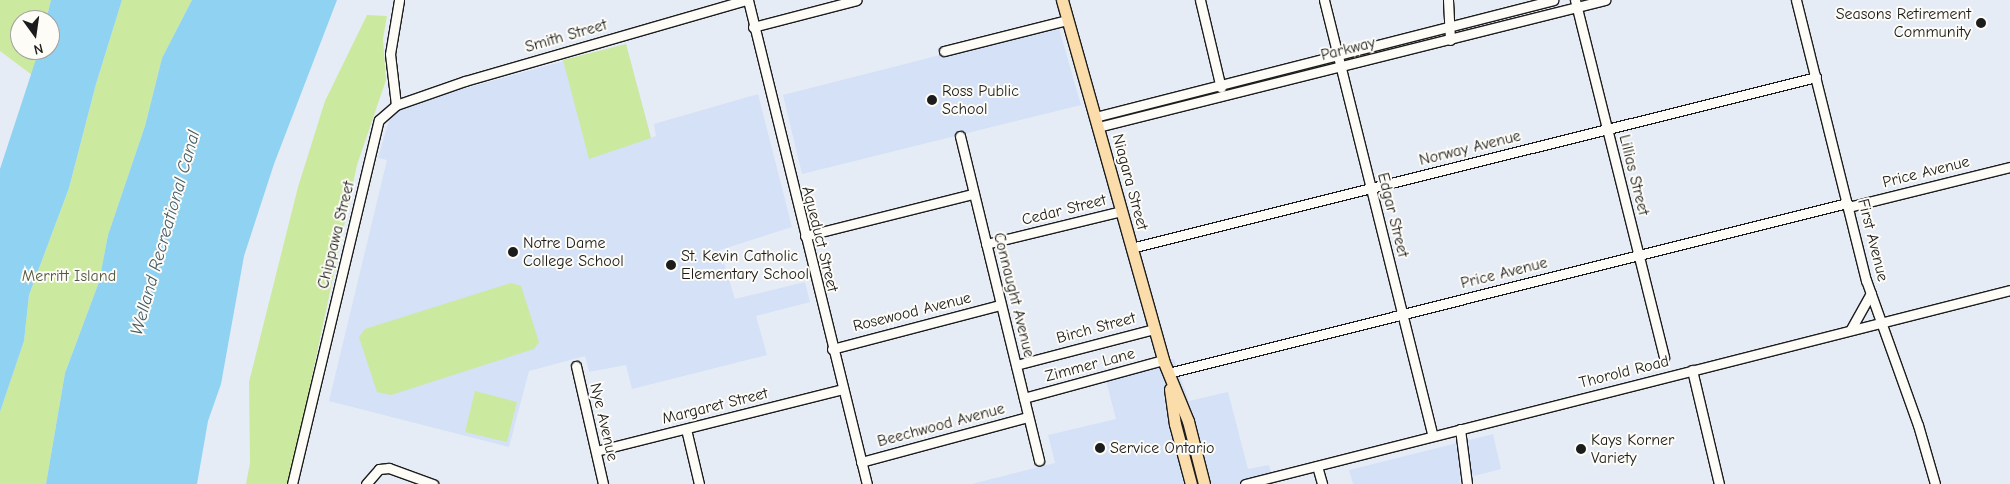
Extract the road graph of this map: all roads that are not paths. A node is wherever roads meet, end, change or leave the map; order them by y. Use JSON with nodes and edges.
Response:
{"nodes":[{"id":1,"x":400,"y":0,"type":"edge"},
{"id":2,"x":746,"y":0,"type":"edge"},
{"id":3,"x":857,"y":0,"type":"edge"},
{"id":4,"x":1062,"y":0,"type":"edge"},
{"id":5,"x":1200,"y":0,"type":"edge"},
{"id":6,"x":1324,"y":0,"type":"edge"},
{"id":7,"x":1448,"y":0,"type":"edge"},
{"id":8,"x":1553,"y":0,"type":"edge"},
{"id":9,"x":1605,"y":0,"type":"edge"},
{"id":10,"x":1796,"y":0,"type":"edge"},
{"id":11,"x":1576,"y":4,"type":"edge"},
{"id":12,"x":1067,"y":20,"type":"junction"},
{"id":13,"x":1447,"y":26,"type":"junction"},
{"id":14,"x":753,"y":27,"type":"junction"},
{"id":15,"x":1450,"y":40,"type":"junction"},
{"id":16,"x":944,"y":51,"type":"dead end"},
{"id":17,"x":1337,"y":54,"type":"junction"},
{"id":18,"x":1340,"y":67,"type":"junction"},
{"id":19,"x":1816,"y":77,"type":"junction"},
{"id":20,"x":1220,"y":83,"type":"junction"},
{"id":21,"x":1223,"y":96,"type":"junction"},
{"id":22,"x":396,"y":105,"type":"junction"},
{"id":23,"x":1097,"y":122,"type":"junction"},
{"id":24,"x":1607,"y":129,"type":"junction"},
{"id":25,"x":960,"y":136,"type":"dead end"},
{"id":26,"x":2010,"y":166,"type":"edge"},
{"id":27,"x":1371,"y":188,"type":"junction"},
{"id":28,"x":972,"y":194,"type":"junction"},
{"id":29,"x":1848,"y":205,"type":"junction"},
{"id":30,"x":1121,"y":211,"type":"junction"},
{"id":31,"x":805,"y":236,"type":"junction"},
{"id":32,"x":986,"y":244,"type":"junction"},
{"id":33,"x":1131,"y":248,"type":"junction"},
{"id":34,"x":1638,"y":255,"type":"junction"},
{"id":35,"x":2010,"y":290,"type":"edge"},
{"id":36,"x":1871,"y":293,"type":"junction"},
{"id":37,"x":1000,"y":305,"type":"junction"},
{"id":38,"x":1402,"y":314,"type":"junction"},
{"id":39,"x":1881,"y":322,"type":"junction"},
{"id":40,"x":1154,"y":329,"type":"junction"},
{"id":41,"x":1850,"y":329,"type":"junction"},
{"id":42,"x":832,"y":348,"type":"junction"},
{"id":43,"x":1664,"y":357,"type":"dead end"},
{"id":44,"x":1163,"y":360,"type":"junction"},
{"id":45,"x":1016,"y":365,"type":"junction"},
{"id":46,"x":576,"y":366,"type":"dead end"},
{"id":47,"x":1692,"y":370,"type":"junction"},
{"id":48,"x":1168,"y":373,"type":"junction"},
{"id":49,"x":842,"y":389,"type":"junction"},
{"id":50,"x":1024,"y":398,"type":"junction"},
{"id":51,"x":1028,"y":417,"type":"junction"},
{"id":52,"x":686,"y":429,"type":"junction"},
{"id":53,"x":1460,"y":429,"type":"junction"},
{"id":54,"x":1433,"y":436,"type":"junction"},
{"id":55,"x":596,"y":450,"type":"junction"},
{"id":56,"x":1039,"y":461,"type":"dead end"},
{"id":57,"x":861,"y":462,"type":"junction"},
{"id":58,"x":1317,"y":466,"type":"junction"},
{"id":59,"x":292,"y":484,"type":"edge"},
{"id":60,"x":366,"y":484,"type":"edge"},
{"id":61,"x":433,"y":484,"type":"edge"},
{"id":62,"x":603,"y":484,"type":"edge"},
{"id":63,"x":699,"y":484,"type":"edge"},
{"id":64,"x":867,"y":484,"type":"edge"},
{"id":65,"x":1191,"y":484,"type":"edge"},
{"id":66,"x":1204,"y":484,"type":"edge"},
{"id":67,"x":1245,"y":484,"type":"edge"},
{"id":68,"x":1322,"y":484,"type":"edge"},
{"id":69,"x":1466,"y":484,"type":"edge"},
{"id":70,"x":1719,"y":484,"type":"edge"},
{"id":71,"x":1935,"y":484,"type":"edge"}],
"edges":[{"from":1,"to":22,"type":"street"},
{"from":2,"to":14,"type":"street","name":"Aqueduct Street"},
{"from":2,"to":22,"type":"street","name":"Smith Street"},
{"from":3,"to":14,"type":"street"},
{"from":4,"to":12,"type":"main road","name":"Niagara Street"},
{"from":5,"to":20,"type":"street"},
{"from":6,"to":17,"type":"street","name":"Edgar Street"},
{"from":7,"to":13,"type":"street"},
{"from":8,"to":13,"type":"street","name":"Parkway"},
{"from":9,"to":11,"type":"street","name":"Parkway"},
{"from":10,"to":19,"type":"street","name":"First Avenue"},
{"from":11,"to":15,"type":"street","name":"Parkway"},
{"from":11,"to":24,"type":"street","name":"Lillias Street"},
{"from":12,"to":16,"type":"street"},
{"from":12,"to":23,"type":"main road","name":"Niagara Street"},
{"from":13,"to":15,"type":"street"},
{"from":13,"to":17,"type":"street","name":"Parkway"},
{"from":14,"to":31,"type":"street","name":"Aqueduct Street"},
{"from":15,"to":18,"type":"street","name":"Parkway"},
{"from":17,"to":18,"type":"street","name":"Edgar Street"},
{"from":17,"to":20,"type":"street","name":"Parkway"},
{"from":18,"to":21,"type":"street","name":"Parkway"},
{"from":18,"to":27,"type":"street","name":"Edgar Street"},
{"from":19,"to":24,"type":"street","name":"Norway Avenue"},
{"from":19,"to":29,"type":"street","name":"First Avenue"},
{"from":20,"to":21,"type":"street"},
{"from":20,"to":23,"type":"street","name":"Parkway"},
{"from":21,"to":23,"type":"street","name":"Parkway"},
{"from":22,"to":59,"type":"street","name":"Chippawa Street"},
{"from":23,"to":30,"type":"main road","name":"Niagara Street"},
{"from":24,"to":27,"type":"street","name":"Norway Avenue"},
{"from":24,"to":34,"type":"street","name":"Lillias Street"},
{"from":25,"to":28,"type":"street","name":"Connaught Avenue"},
{"from":26,"to":29,"type":"street","name":"Price Avenue"},
{"from":27,"to":33,"type":"street","name":"Norway Avenue"},
{"from":27,"to":38,"type":"street","name":"Edgar Street"},
{"from":28,"to":31,"type":"street"},
{"from":28,"to":32,"type":"street","name":"Connaught Avenue"},
{"from":29,"to":34,"type":"street","name":"Price Avenue"},
{"from":29,"to":36,"type":"street","name":"First Avenue"},
{"from":30,"to":32,"type":"street","name":"Cedar Street"},
{"from":30,"to":33,"type":"main road","name":"Niagara Street"},
{"from":31,"to":42,"type":"street","name":"Aqueduct Street"},
{"from":32,"to":37,"type":"street","name":"Connaught Avenue"},
{"from":33,"to":40,"type":"main road","name":"Niagara Street"},
{"from":34,"to":38,"type":"street","name":"Price Avenue"},
{"from":34,"to":43,"type":"street","name":"Lillias Street"},
{"from":35,"to":39,"type":"street","name":"Thorold Road"},
{"from":36,"to":39,"type":"street","name":"First Avenue"},
{"from":36,"to":41,"type":"street"},
{"from":37,"to":42,"type":"street","name":"Rosewood Avenue"},
{"from":37,"to":45,"type":"street","name":"Connaught Avenue"},
{"from":38,"to":48,"type":"street","name":"Price Avenue"},
{"from":38,"to":54,"type":"street","name":"Edgar Street"},
{"from":39,"to":41,"type":"street","name":"Thorold Road"},
{"from":39,"to":71,"type":"street","name":"First Avenue"},
{"from":40,"to":44,"type":"main road","name":"Niagara Street"},
{"from":40,"to":45,"type":"street","name":"Birch Street"},
{"from":41,"to":47,"type":"street","name":"Thorold Road"},
{"from":42,"to":49,"type":"street","name":"Aqueduct Street"},
{"from":44,"to":48,"type":"main road","name":"Niagara Street"},
{"from":44,"to":50,"type":"street","name":"Zimmer Lane"},
{"from":45,"to":50,"type":"street","name":"Connaught Avenue"},
{"from":46,"to":55,"type":"street","name":"Nye Avenue"},
{"from":47,"to":53,"type":"street","name":"Thorold Road"},
{"from":47,"to":70,"type":"street"},
{"from":48,"to":65,"type":"main road","name":"Niagara Street"},
{"from":48,"to":66,"type":"main road","name":"Niagara Street"},
{"from":49,"to":52,"type":"street","name":"Margaret Street"},
{"from":49,"to":57,"type":"street","name":"Aqueduct Street"},
{"from":50,"to":51,"type":"street","name":"Connaught Avenue"},
{"from":51,"to":56,"type":"street","name":"Connaught Avenue"},
{"from":51,"to":57,"type":"street","name":"Beechwood Avenue"},
{"from":52,"to":55,"type":"street","name":"Margaret Street"},
{"from":52,"to":63,"type":"street"},
{"from":53,"to":54,"type":"street","name":"Thorold Road"},
{"from":53,"to":69,"type":"street"},
{"from":54,"to":58,"type":"street","name":"Thorold Road"},
{"from":55,"to":62,"type":"street","name":"Nye Avenue"},
{"from":57,"to":64,"type":"street","name":"Aqueduct Street"},
{"from":58,"to":67,"type":"street","name":"Thorold Road"},
{"from":58,"to":68,"type":"street"},
{"from":60,"to":61,"type":"street"}]}
